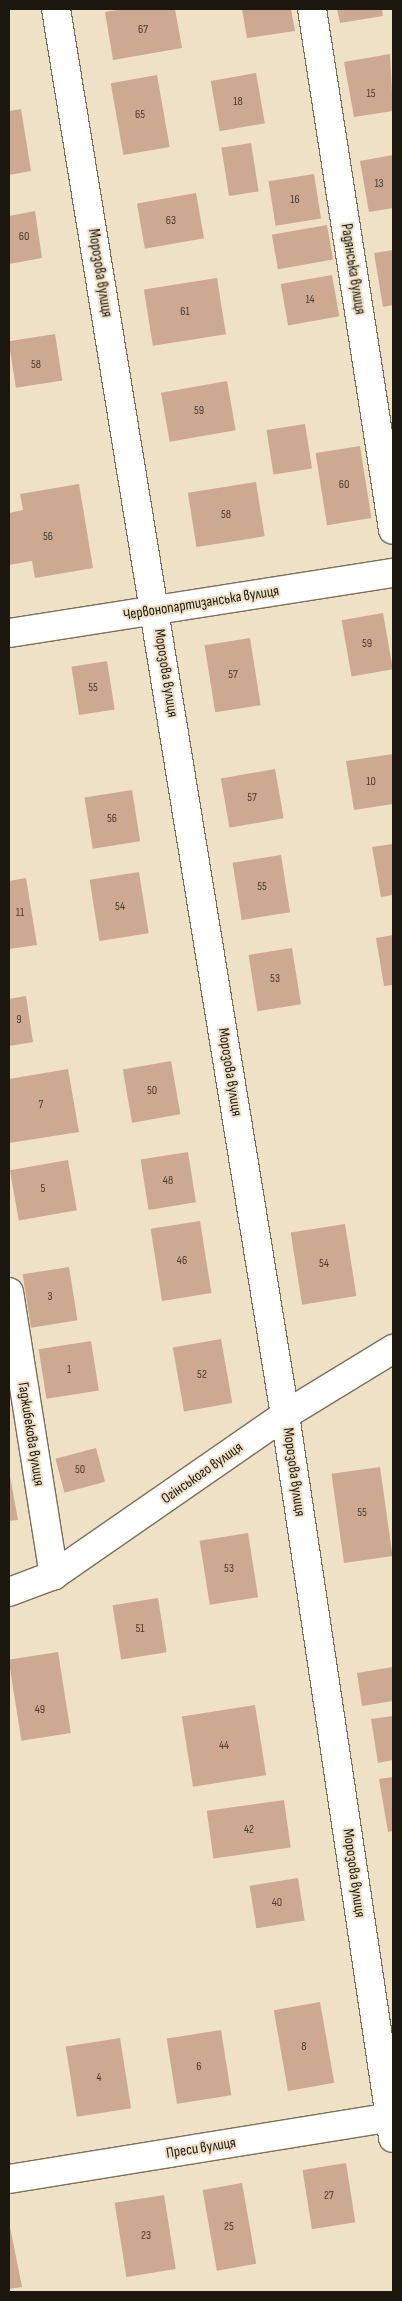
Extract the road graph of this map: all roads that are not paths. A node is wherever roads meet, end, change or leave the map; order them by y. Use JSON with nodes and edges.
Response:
{"nodes":[{"id":1,"x":56,"y":9,"type":"edge"},
{"id":2,"x":312,"y":9,"type":"edge"},
{"id":3,"x":393,"y":530,"type":"edge"},
{"id":4,"x":393,"y":573,"type":"edge"},
{"id":5,"x":156,"y":610,"type":"junction"},
{"id":6,"x":9,"y":633,"type":"edge"},
{"id":7,"x":9,"y":1292,"type":"edge"},
{"id":8,"x":393,"y":1349,"type":"edge"},
{"id":9,"x":285,"y":1415,"type":"junction"},
{"id":10,"x":54,"y":1576,"type":"junction"},
{"id":11,"x":9,"y":1592,"type":"edge"},
{"id":12,"x":392,"y":2124,"type":"edge"},
{"id":13,"x":9,"y":2179,"type":"edge"}],
"edges":[{"from":1,"to":5,"type":"street","name":"Морозова вулиця"},
{"from":2,"to":3,"type":"street","name":"Радянська вулиця"},
{"from":4,"to":5,"type":"street","name":"Червонопартизанська вулиця"},
{"from":5,"to":6,"type":"street","name":"Червонопартизанська вулиця"},
{"from":5,"to":9,"type":"street","name":"Морозова вулиця"},
{"from":7,"to":10,"type":"street","name":"Гаджибекова вулиця"},
{"from":8,"to":9,"type":"street","name":"Огінського вулиця"},
{"from":9,"to":10,"type":"street","name":"Огінського вулиця"},
{"from":9,"to":12,"type":"street","name":"Морозова вулиця"},
{"from":10,"to":11,"type":"street","name":"Огінського вулиця"},
{"from":12,"to":13,"type":"street","name":"Преси вулиця"}]}
